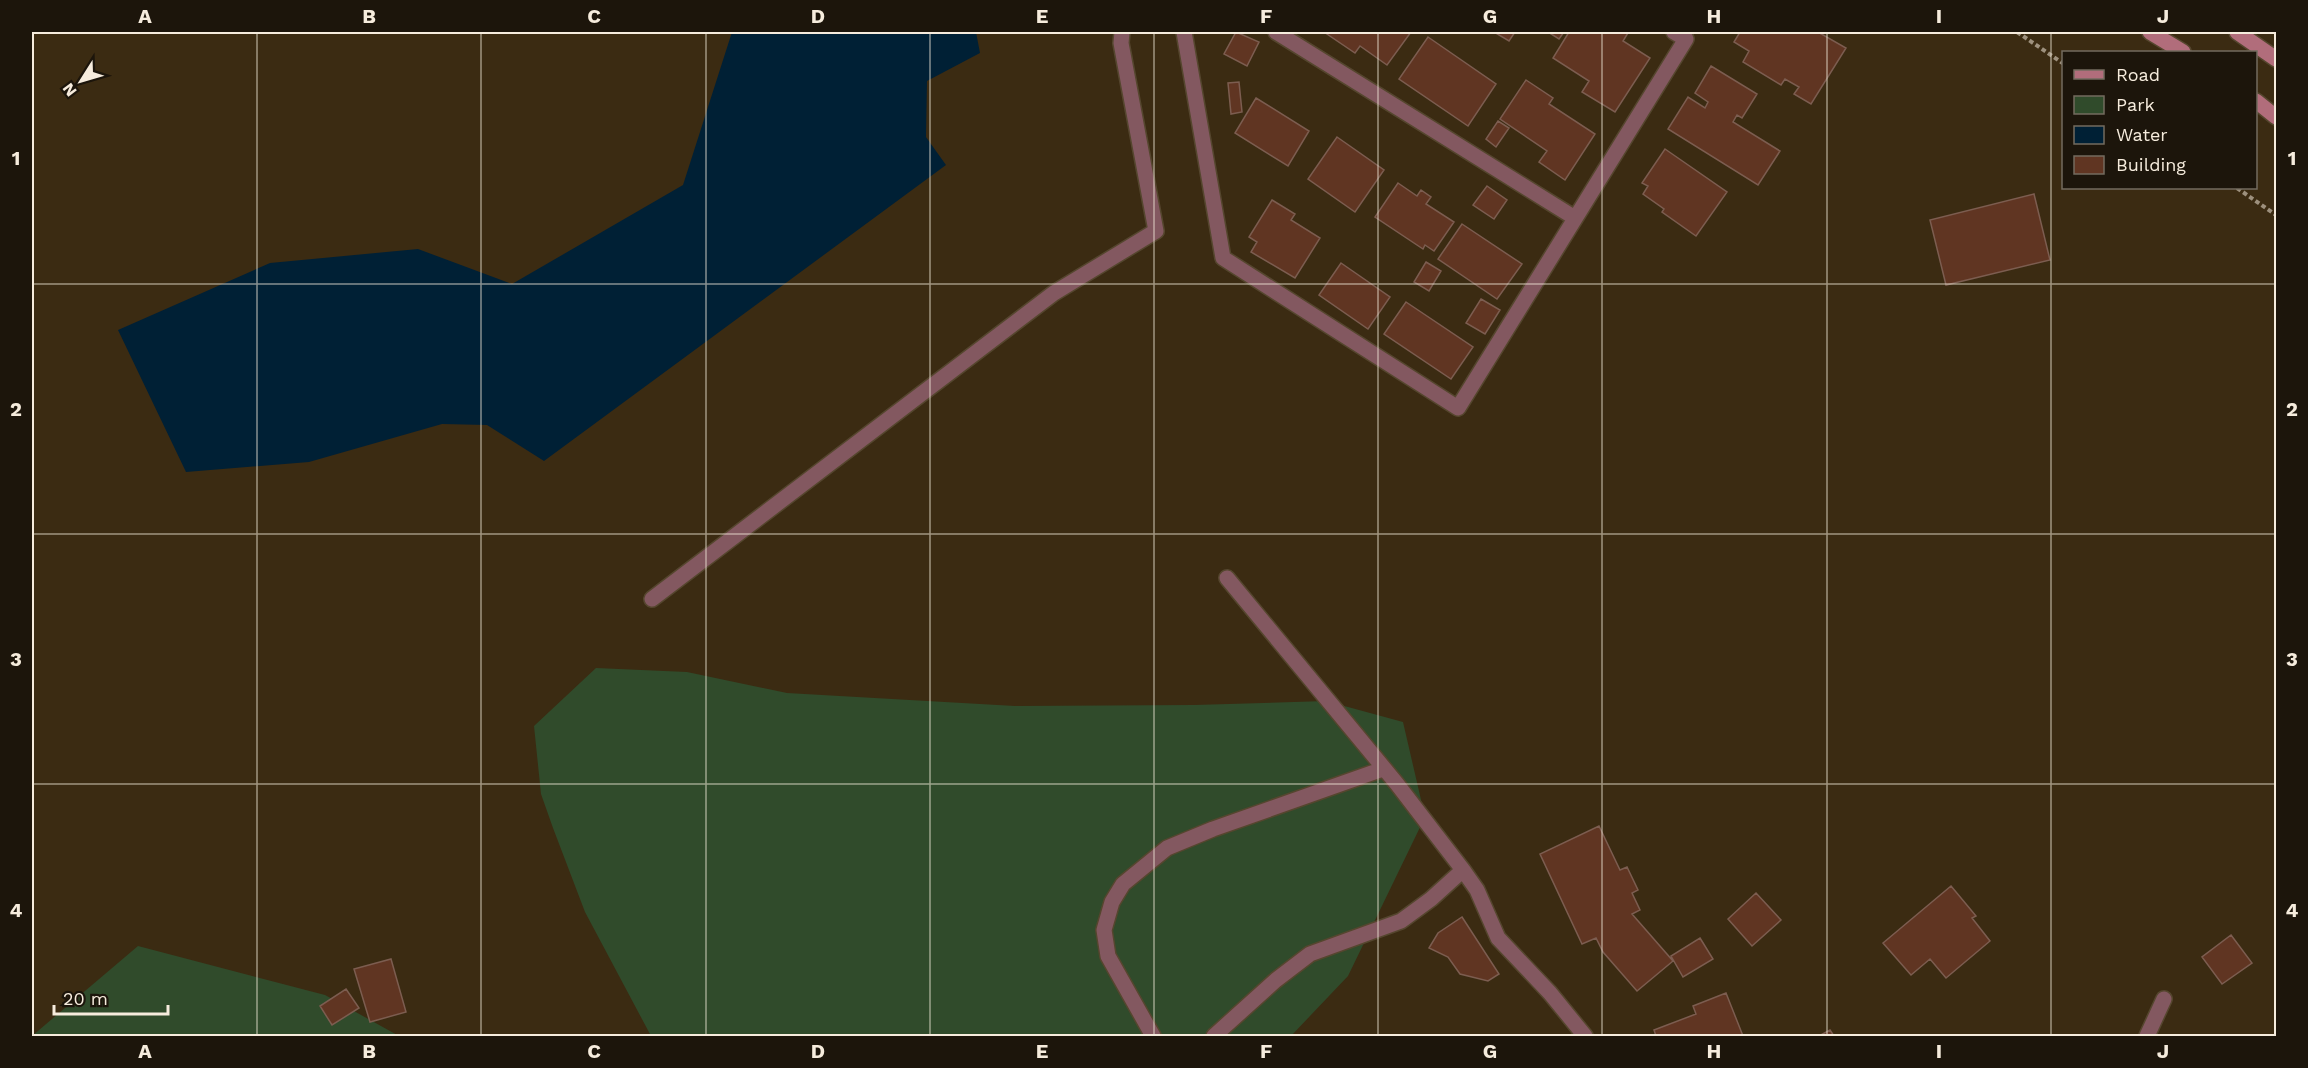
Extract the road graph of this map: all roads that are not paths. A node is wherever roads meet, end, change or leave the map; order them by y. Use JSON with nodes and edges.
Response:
{"nodes":[{"id":1,"x":1122,"y":32,"type":"edge"},
{"id":2,"x":1184,"y":32,"type":"edge"},
{"id":3,"x":1276,"y":32,"type":"edge"},
{"id":4,"x":1674,"y":32,"type":"edge"},
{"id":5,"x":2150,"y":32,"type":"edge"},
{"id":6,"x":2237,"y":32,"type":"edge"},
{"id":7,"x":2181,"y":51,"type":"edge"},
{"id":8,"x":2277,"y":59,"type":"edge"},
{"id":9,"x":2257,"y":102,"type":"edge"},
{"id":10,"x":2277,"y":117,"type":"edge"},
{"id":11,"x":1575,"y":218,"type":"junction"},
{"id":12,"x":1227,"y":578,"type":"dead end"},
{"id":13,"x":652,"y":599,"type":"dead end"},
{"id":14,"x":1383,"y":769,"type":"junction"},
{"id":15,"x":1463,"y":870,"type":"junction"},
{"id":16,"x":2164,"y":999,"type":"dead end"},
{"id":17,"x":1153,"y":1036,"type":"edge"},
{"id":18,"x":1214,"y":1036,"type":"edge"},
{"id":19,"x":1585,"y":1036,"type":"edge"},
{"id":20,"x":2147,"y":1036,"type":"edge"}],
"edges":[{"from":1,"to":13,"type":"street"},
{"from":2,"to":11,"type":"street"},
{"from":3,"to":11,"type":"street"},
{"from":4,"to":11,"type":"street"},
{"from":5,"to":7,"type":"main road"},
{"from":6,"to":8,"type":"main road"},
{"from":9,"to":10,"type":"main road"},
{"from":12,"to":14,"type":"street"},
{"from":14,"to":15,"type":"street"},
{"from":14,"to":17,"type":"street"},
{"from":15,"to":18,"type":"street"},
{"from":15,"to":19,"type":"street"},
{"from":16,"to":20,"type":"street"}]}
